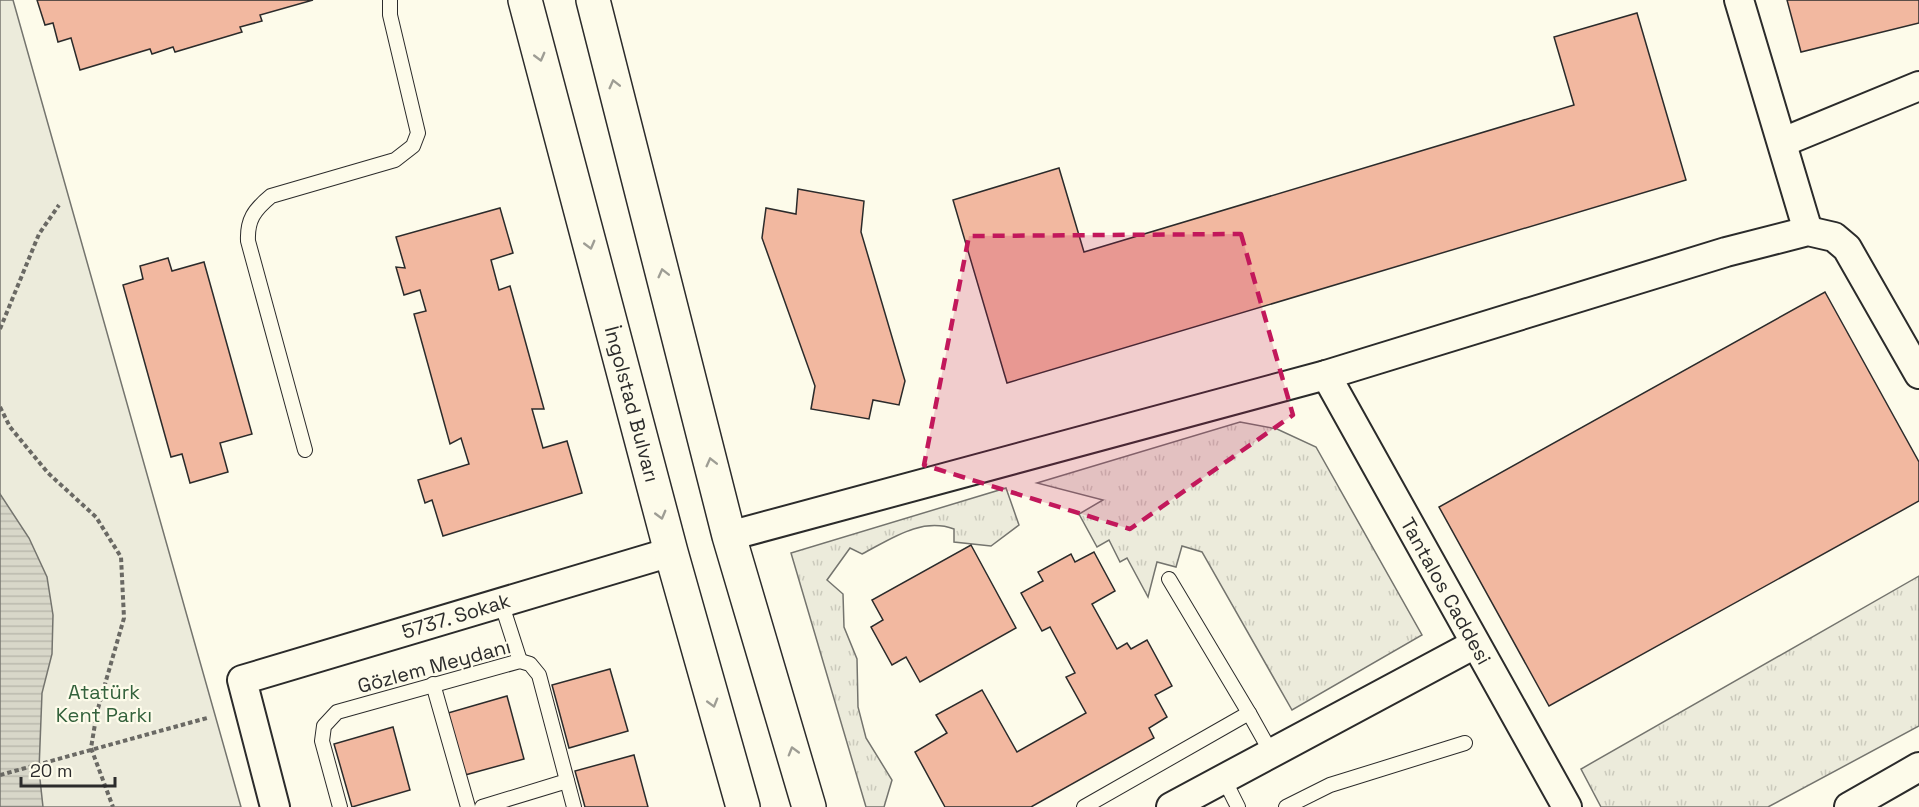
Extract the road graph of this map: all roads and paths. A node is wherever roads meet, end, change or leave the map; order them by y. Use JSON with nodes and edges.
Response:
{"nodes":[{"id":1,"x":390,"y":0,"type":"edge"},
{"id":2,"x":525,"y":0,"type":"edge"},
{"id":3,"x":593,"y":0,"type":"edge"},
{"id":4,"x":1739,"y":0,"type":"edge"},
{"id":5,"x":1919,"y":86,"type":"edge"},
{"id":6,"x":1783,"y":142,"type":"junction"},
{"id":7,"x":59,"y":205,"type":"dead end"},
{"id":8,"x":1808,"y":231,"type":"junction"},
{"id":9,"x":0,"y":329,"type":"edge"},
{"id":10,"x":1919,"y":374,"type":"edge"},
{"id":11,"x":1326,"y":375,"type":"junction"},
{"id":12,"x":0,"y":407,"type":"edge"},
{"id":13,"x":305,"y":450,"type":"dead end"},
{"id":14,"x":729,"y":536,"type":"junction"},
{"id":15,"x":671,"y":552,"type":"junction"},
{"id":16,"x":1169,"y":579,"type":"dead end"},
{"id":17,"x":501,"y":602,"type":"junction"},
{"id":18,"x":1475,"y":644,"type":"junction"},
{"id":19,"x":520,"y":661,"type":"junction"},
{"id":20,"x":433,"y":684,"type":"junction"},
{"id":21,"x":1249,"y":713,"type":"junction"},
{"id":22,"x":207,"y":718,"type":"dead end"},
{"id":23,"x":1465,"y":743,"type":"dead end"},
{"id":24,"x":91,"y":748,"type":"junction"},
{"id":25,"x":1272,"y":754,"type":"junction"},
{"id":26,"x":1919,"y":767,"type":"edge"},
{"id":27,"x":0,"y":775,"type":"edge"},
{"id":28,"x":1224,"y":779,"type":"junction"},
{"id":29,"x":567,"y":781,"type":"junction"},
{"id":30,"x":112,"y":807,"type":"edge"},
{"id":31,"x":275,"y":807,"type":"edge"},
{"id":32,"x":340,"y":807,"type":"edge"},
{"id":33,"x":468,"y":807,"type":"edge"},
{"id":34,"x":482,"y":807,"type":"edge"},
{"id":35,"x":574,"y":807,"type":"edge"},
{"id":36,"x":743,"y":807,"type":"edge"},
{"id":37,"x":809,"y":807,"type":"edge"},
{"id":38,"x":1084,"y":807,"type":"edge"},
{"id":39,"x":1171,"y":807,"type":"edge"},
{"id":40,"x":1238,"y":807,"type":"edge"},
{"id":41,"x":1286,"y":807,"type":"edge"},
{"id":42,"x":1567,"y":807,"type":"edge"},
{"id":43,"x":1849,"y":807,"type":"edge"}],
"edges":[{"from":1,"to":13,"type":"lane"},
{"from":2,"to":15,"type":"main road","name":"İngolstad Bulvarı","one_way":true},
{"from":14,"to":3,"type":"main road","one_way":true},
{"from":4,"to":6,"type":"street"},
{"from":5,"to":6,"type":"street"},
{"from":6,"to":8,"type":"street"},
{"from":7,"to":9,"type":"path"},
{"from":8,"to":10,"type":"street"},
{"from":8,"to":11,"type":"street"},
{"from":11,"to":14,"type":"street"},
{"from":11,"to":18,"type":"street","name":"Tantalos Caddesi"},
{"from":12,"to":24,"type":"path"},
{"from":37,"to":14,"type":"main road","one_way":true},
{"from":15,"to":17,"type":"street","name":"5737. Sokak"},
{"from":15,"to":36,"type":"main road","name":"İngolstad Bulvarı","one_way":true},
{"from":16,"to":21,"type":"lane"},
{"from":17,"to":19,"type":"lane"},
{"from":17,"to":31,"type":"street","name":"5737. Sokak"},
{"from":18,"to":25,"type":"street"},
{"from":18,"to":42,"type":"street","name":"Tantalos Caddesi"},
{"from":19,"to":20,"type":"lane","name":"Gözlem Meydanı"},
{"from":19,"to":29,"type":"lane","name":"Gözlem Meydanı"},
{"from":20,"to":32,"type":"lane","name":"Gözlem Meydanı"},
{"from":20,"to":33,"type":"lane"},
{"from":21,"to":25,"type":"lane"},
{"from":21,"to":38,"type":"lane"},
{"from":22,"to":24,"type":"path"},
{"from":23,"to":41,"type":"lane"},
{"from":24,"to":27,"type":"path"},
{"from":24,"to":30,"type":"path"},
{"from":25,"to":28,"type":"street"},
{"from":26,"to":43,"type":"street"},
{"from":28,"to":39,"type":"street"},
{"from":28,"to":40,"type":"lane"},
{"from":29,"to":34,"type":"lane"},
{"from":29,"to":35,"type":"lane","name":"Gözlem Meydanı"}]}
